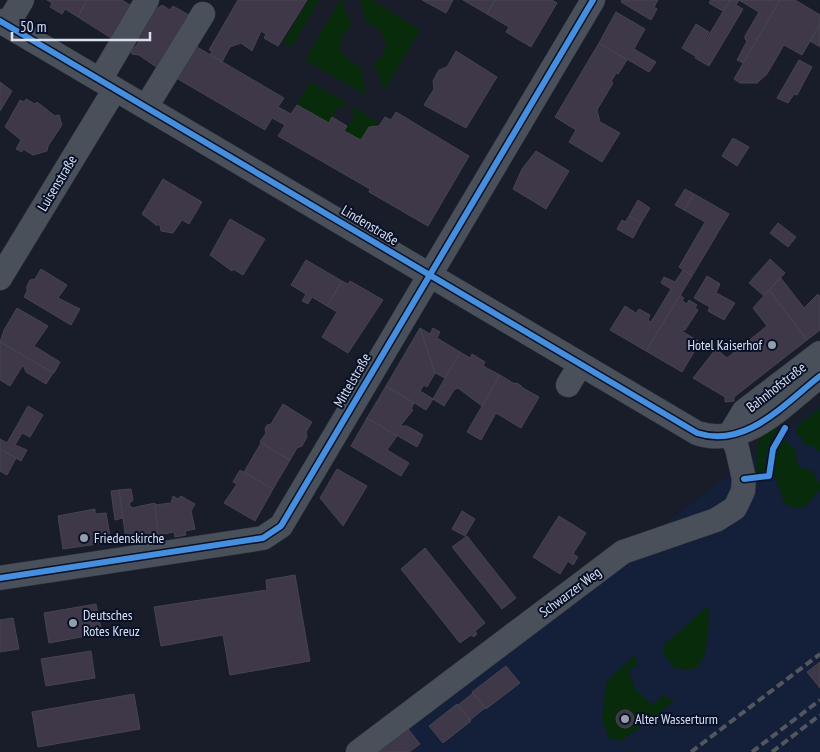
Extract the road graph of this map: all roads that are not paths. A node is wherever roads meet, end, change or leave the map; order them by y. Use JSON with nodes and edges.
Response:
{"nodes":[{"id":1,"x":22,"y":0,"type":"edge"},
{"id":2,"x":147,"y":0,"type":"edge"},
{"id":3,"x":593,"y":0,"type":"edge"},
{"id":4,"x":203,"y":14,"type":"dead end"},
{"id":5,"x":4,"y":23,"type":"edge"},
{"id":6,"x":107,"y":84,"type":"junction"},
{"id":7,"x":146,"y":107,"type":"junction"},
{"id":8,"x":428,"y":275,"type":"junction"},
{"id":9,"x":0,"y":278,"type":"edge"},
{"id":10,"x":820,"y":353,"type":"edge"},
{"id":11,"x":580,"y":365,"type":"junction"},
{"id":12,"x":820,"y":376,"type":"edge"},
{"id":13,"x":568,"y":386,"type":"dead end"},
{"id":14,"x":730,"y":434,"type":"junction"},
{"id":15,"x":0,"y":578,"type":"edge"},
{"id":16,"x":358,"y":752,"type":"edge"}],
"edges":[{"from":1,"to":5,"type":"street"},
{"from":2,"to":6,"type":"street","name":"Luisenstraße"},
{"from":3,"to":8,"type":"street","name":"Mittelstraße"},
{"from":4,"to":7,"type":"street"},
{"from":5,"to":6,"type":"street","name":"Lindenstraße"},
{"from":6,"to":7,"type":"street","name":"Lindenstraße"},
{"from":6,"to":9,"type":"street","name":"Luisenstraße"},
{"from":7,"to":8,"type":"street","name":"Lindenstraße"},
{"from":8,"to":11,"type":"street","name":"Lindenstraße"},
{"from":8,"to":15,"type":"street","name":"Mittelstraße"},
{"from":10,"to":14,"type":"street","name":"Bahnhofstraße"},
{"from":11,"to":13,"type":"street"},
{"from":11,"to":14,"type":"street","name":"Lindenstraße"},
{"from":12,"to":14,"type":"street","name":"Bahnhofstraße"},
{"from":14,"to":16,"type":"street","name":"Schwarzer Weg"}]}
